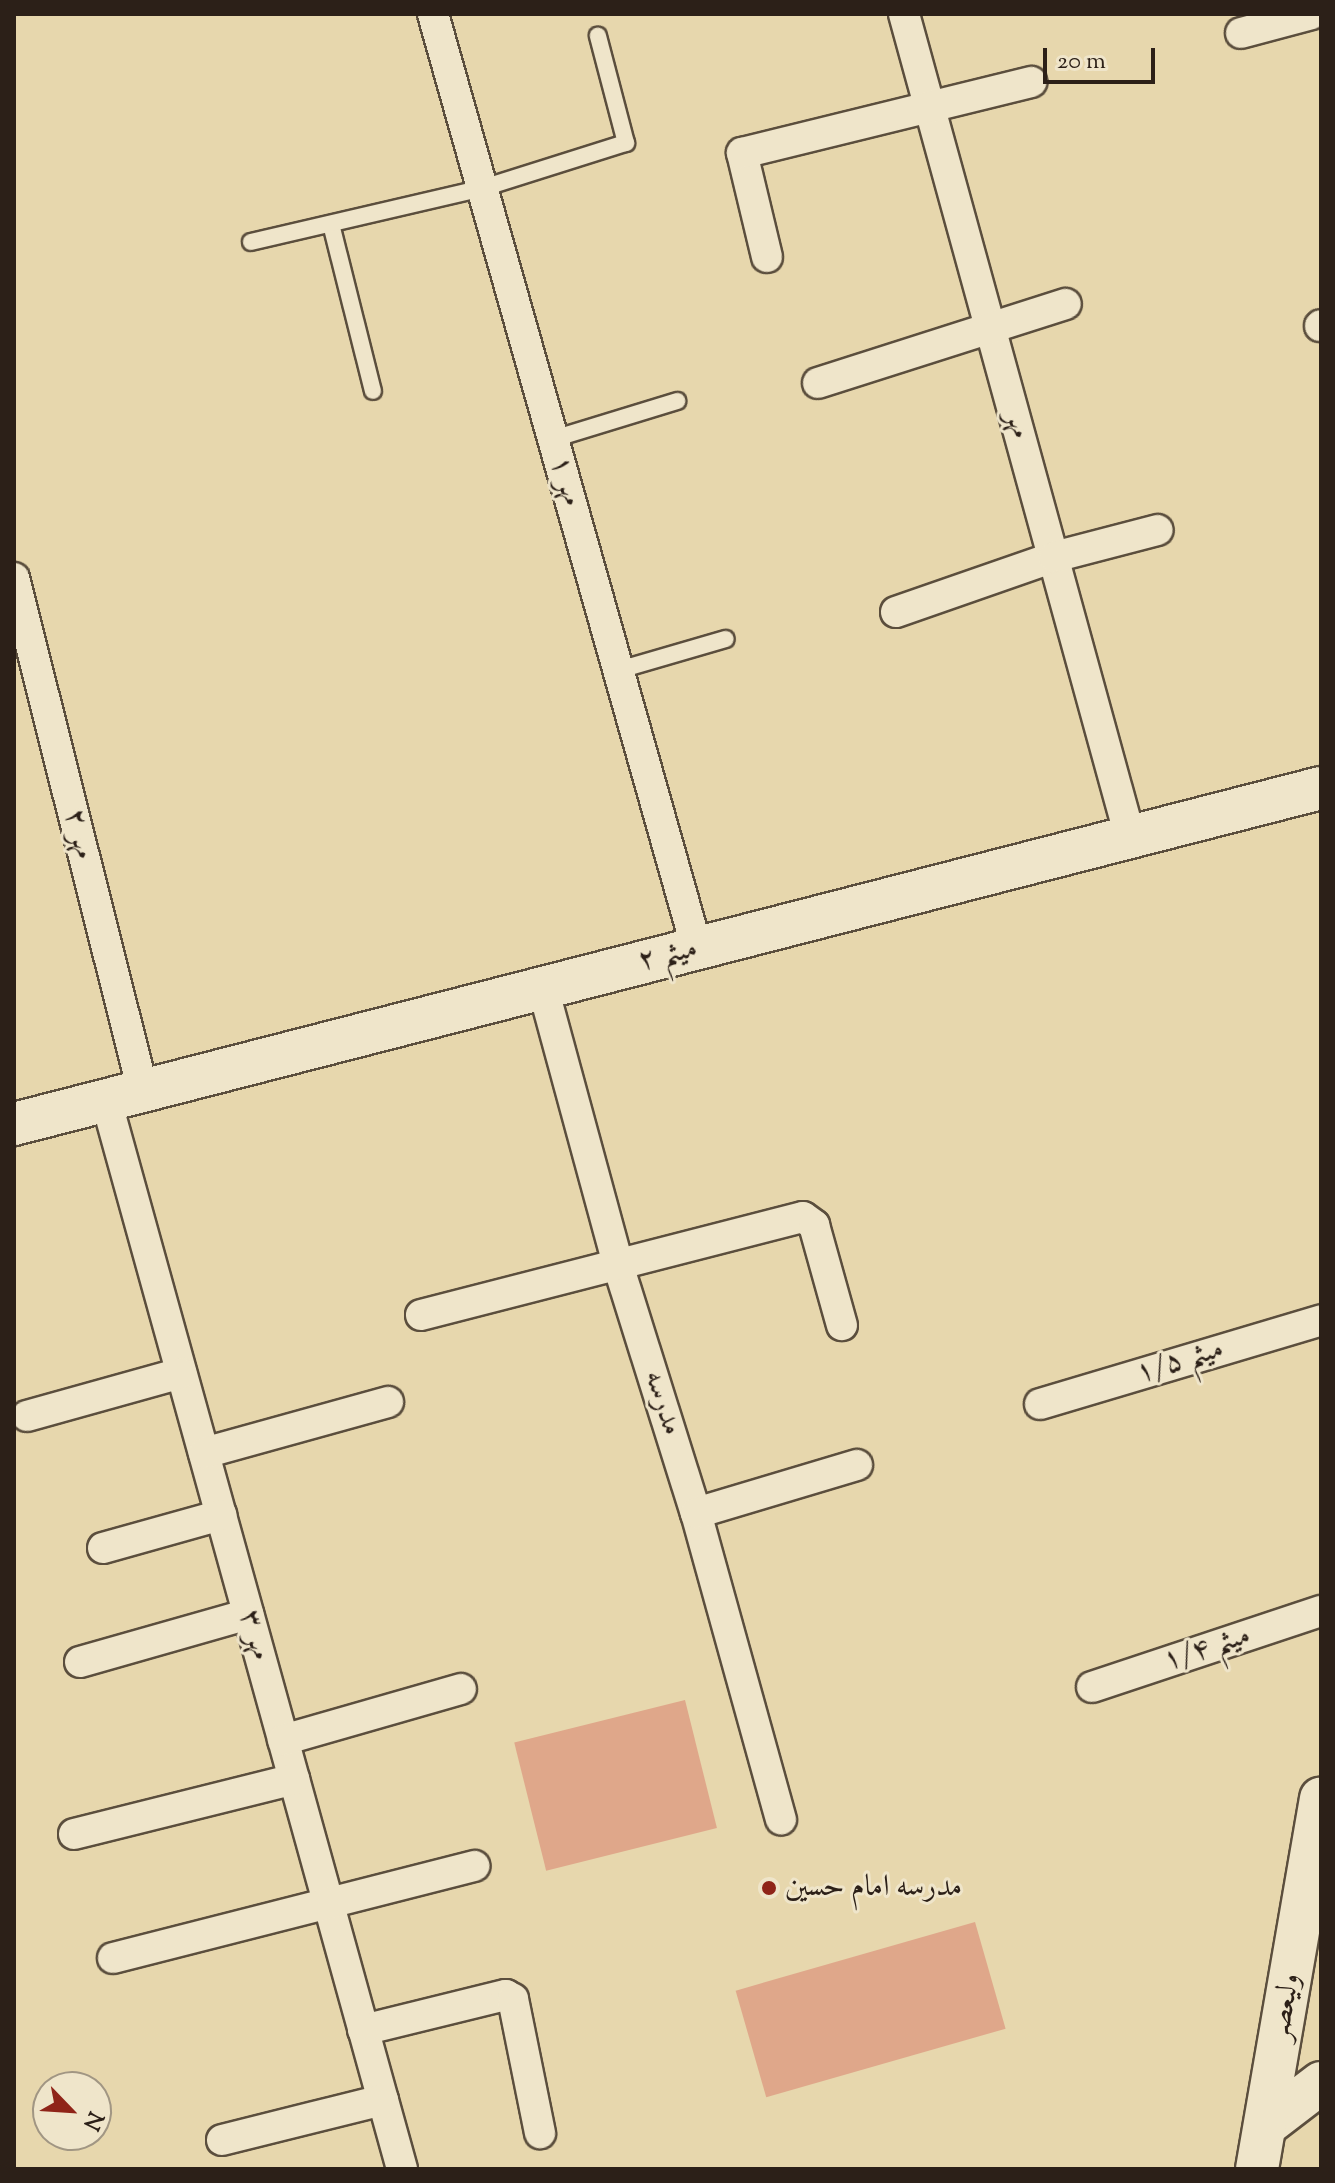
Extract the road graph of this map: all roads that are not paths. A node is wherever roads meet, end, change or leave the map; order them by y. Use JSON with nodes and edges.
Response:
{"nodes":[{"id":1,"x":433,"y":14,"type":"edge"},
{"id":2,"x":904,"y":14,"type":"edge"},
{"id":3,"x":1312,"y":14,"type":"edge"},
{"id":4,"x":1241,"y":33,"type":"dead end"},
{"id":5,"x":598,"y":36,"type":"dead end"},
{"id":6,"x":1031,"y":82,"type":"dead end"},
{"id":7,"x":929,"y":106,"type":"junction"},
{"id":8,"x":483,"y":188,"type":"junction"},
{"id":9,"x":331,"y":224,"type":"junction"},
{"id":10,"x":251,"y":242,"type":"dead end"},
{"id":11,"x":767,"y":257,"type":"dead end"},
{"id":12,"x":1066,"y":304,"type":"dead end"},
{"id":13,"x":990,"y":327,"type":"junction"},
{"id":14,"x":818,"y":383,"type":"dead end"},
{"id":15,"x":373,"y":391,"type":"dead end"},
{"id":16,"x":677,"y":401,"type":"dead end"},
{"id":17,"x":553,"y":439,"type":"junction"},
{"id":18,"x":1158,"y":530,"type":"dead end"},
{"id":19,"x":1054,"y":557,"type":"junction"},
{"id":20,"x":14,"y":578,"type":"edge"},
{"id":21,"x":896,"y":612,"type":"dead end"},
{"id":22,"x":726,"y":639,"type":"dead end"},
{"id":23,"x":619,"y":670,"type":"junction"},
{"id":24,"x":1321,"y":788,"type":"edge"},
{"id":25,"x":1130,"y":837,"type":"junction"},
{"id":26,"x":697,"y":949,"type":"junction"},
{"id":27,"x":543,"y":988,"type":"junction"},
{"id":28,"x":124,"y":1096,"type":"junction"},
{"id":29,"x":14,"y":1124,"type":"edge"},
{"id":30,"x":619,"y":1268,"type":"junction"},
{"id":31,"x":421,"y":1315,"type":"dead end"},
{"id":32,"x":1321,"y":1320,"type":"edge"},
{"id":33,"x":842,"y":1325,"type":"dead end"},
{"id":34,"x":181,"y":1373,"type":"junction"},
{"id":35,"x":388,"y":1402,"type":"dead end"},
{"id":36,"x":1040,"y":1404,"type":"dead end"},
{"id":37,"x":27,"y":1416,"type":"dead end"},
{"id":38,"x":204,"y":1453,"type":"junction"},
{"id":39,"x":857,"y":1465,"type":"dead end"},
{"id":40,"x":696,"y":1513,"type":"junction"},
{"id":41,"x":221,"y":1515,"type":"junction"},
{"id":42,"x":103,"y":1548,"type":"dead end"},
{"id":43,"x":1321,"y":1611,"type":"edge"},
{"id":44,"x":248,"y":1614,"type":"junction"},
{"id":45,"x":80,"y":1662,"type":"dead end"},
{"id":46,"x":1092,"y":1687,"type":"dead end"},
{"id":47,"x":461,"y":1689,"type":"dead end"},
{"id":48,"x":283,"y":1740,"type":"junction"},
{"id":49,"x":294,"y":1779,"type":"junction"},
{"id":50,"x":1321,"y":1798,"type":"edge"},
{"id":51,"x":781,"y":1819,"type":"dead end"},
{"id":52,"x":74,"y":1834,"type":"dead end"},
{"id":53,"x":474,"y":1866,"type":"dead end"},
{"id":54,"x":329,"y":1905,"type":"junction"},
{"id":55,"x":113,"y":1958,"type":"dead end"},
{"id":56,"x":363,"y":2030,"type":"junction"},
{"id":57,"x":1321,"y":2083,"type":"edge"},
{"id":58,"x":383,"y":2100,"type":"junction"},
{"id":59,"x":1266,"y":2125,"type":"junction"},
{"id":60,"x":540,"y":2133,"type":"dead end"},
{"id":61,"x":222,"y":2140,"type":"dead end"},
{"id":62,"x":402,"y":2169,"type":"edge"},
{"id":63,"x":1257,"y":2169,"type":"edge"}],
"edges":[{"from":1,"to":8,"type":"street","name":"مهر ۱"},
{"from":2,"to":7,"type":"street","name":"مهر"},
{"from":3,"to":4,"type":"street"},
{"from":5,"to":8,"type":"lane"},
{"from":6,"to":7,"type":"street"},
{"from":7,"to":11,"type":"street"},
{"from":7,"to":13,"type":"street","name":"مهر"},
{"from":8,"to":9,"type":"lane"},
{"from":8,"to":17,"type":"street","name":"مهر ۱"},
{"from":9,"to":10,"type":"lane"},
{"from":9,"to":15,"type":"lane"},
{"from":12,"to":13,"type":"street"},
{"from":13,"to":14,"type":"street"},
{"from":13,"to":19,"type":"street","name":"مهر"},
{"from":16,"to":17,"type":"lane"},
{"from":17,"to":23,"type":"street","name":"مهر ۱"},
{"from":18,"to":19,"type":"street"},
{"from":19,"to":21,"type":"street"},
{"from":19,"to":25,"type":"street","name":"مهر"},
{"from":20,"to":28,"type":"street","name":"مهر ۲"},
{"from":22,"to":23,"type":"lane"},
{"from":23,"to":26,"type":"street","name":"مهر ۱"},
{"from":24,"to":25,"type":"street","name":"میثم ۲"},
{"from":25,"to":26,"type":"street","name":"میثم ۲"},
{"from":26,"to":27,"type":"street","name":"میثم ۲"},
{"from":27,"to":28,"type":"street","name":"میثم ۲"},
{"from":27,"to":30,"type":"street","name":"مدرسه"},
{"from":28,"to":29,"type":"street","name":"میثم ۲"},
{"from":28,"to":34,"type":"street","name":"مهر ۳"},
{"from":30,"to":31,"type":"street"},
{"from":30,"to":33,"type":"street"},
{"from":30,"to":40,"type":"street","name":"مدرسه"},
{"from":32,"to":36,"type":"street","name":"میثم ۱/۵"},
{"from":34,"to":37,"type":"street"},
{"from":34,"to":38,"type":"street","name":"مهر ۳"},
{"from":35,"to":38,"type":"street"},
{"from":38,"to":41,"type":"street","name":"مهر ۳"},
{"from":39,"to":40,"type":"street"},
{"from":40,"to":51,"type":"street","name":"مدرسه"},
{"from":41,"to":42,"type":"street"},
{"from":41,"to":44,"type":"street","name":"مهر ۳"},
{"from":43,"to":46,"type":"street","name":"میثم ۱/۴"},
{"from":44,"to":45,"type":"street"},
{"from":44,"to":48,"type":"street","name":"مهر ۳"},
{"from":47,"to":48,"type":"street"},
{"from":48,"to":49,"type":"street","name":"مهر ۳"},
{"from":49,"to":52,"type":"street"},
{"from":49,"to":54,"type":"street","name":"مهر ۳"},
{"from":50,"to":59,"type":"street","name":"ولیعصر"},
{"from":53,"to":54,"type":"street"},
{"from":54,"to":55,"type":"street"},
{"from":54,"to":56,"type":"street","name":"مهر ۳"},
{"from":56,"to":58,"type":"street","name":"مهر ۳"},
{"from":56,"to":60,"type":"street"},
{"from":57,"to":59,"type":"street"},
{"from":58,"to":61,"type":"street"},
{"from":58,"to":62,"type":"street","name":"مهر ۳"},
{"from":59,"to":63,"type":"street","name":"ولیعصر"}]}
